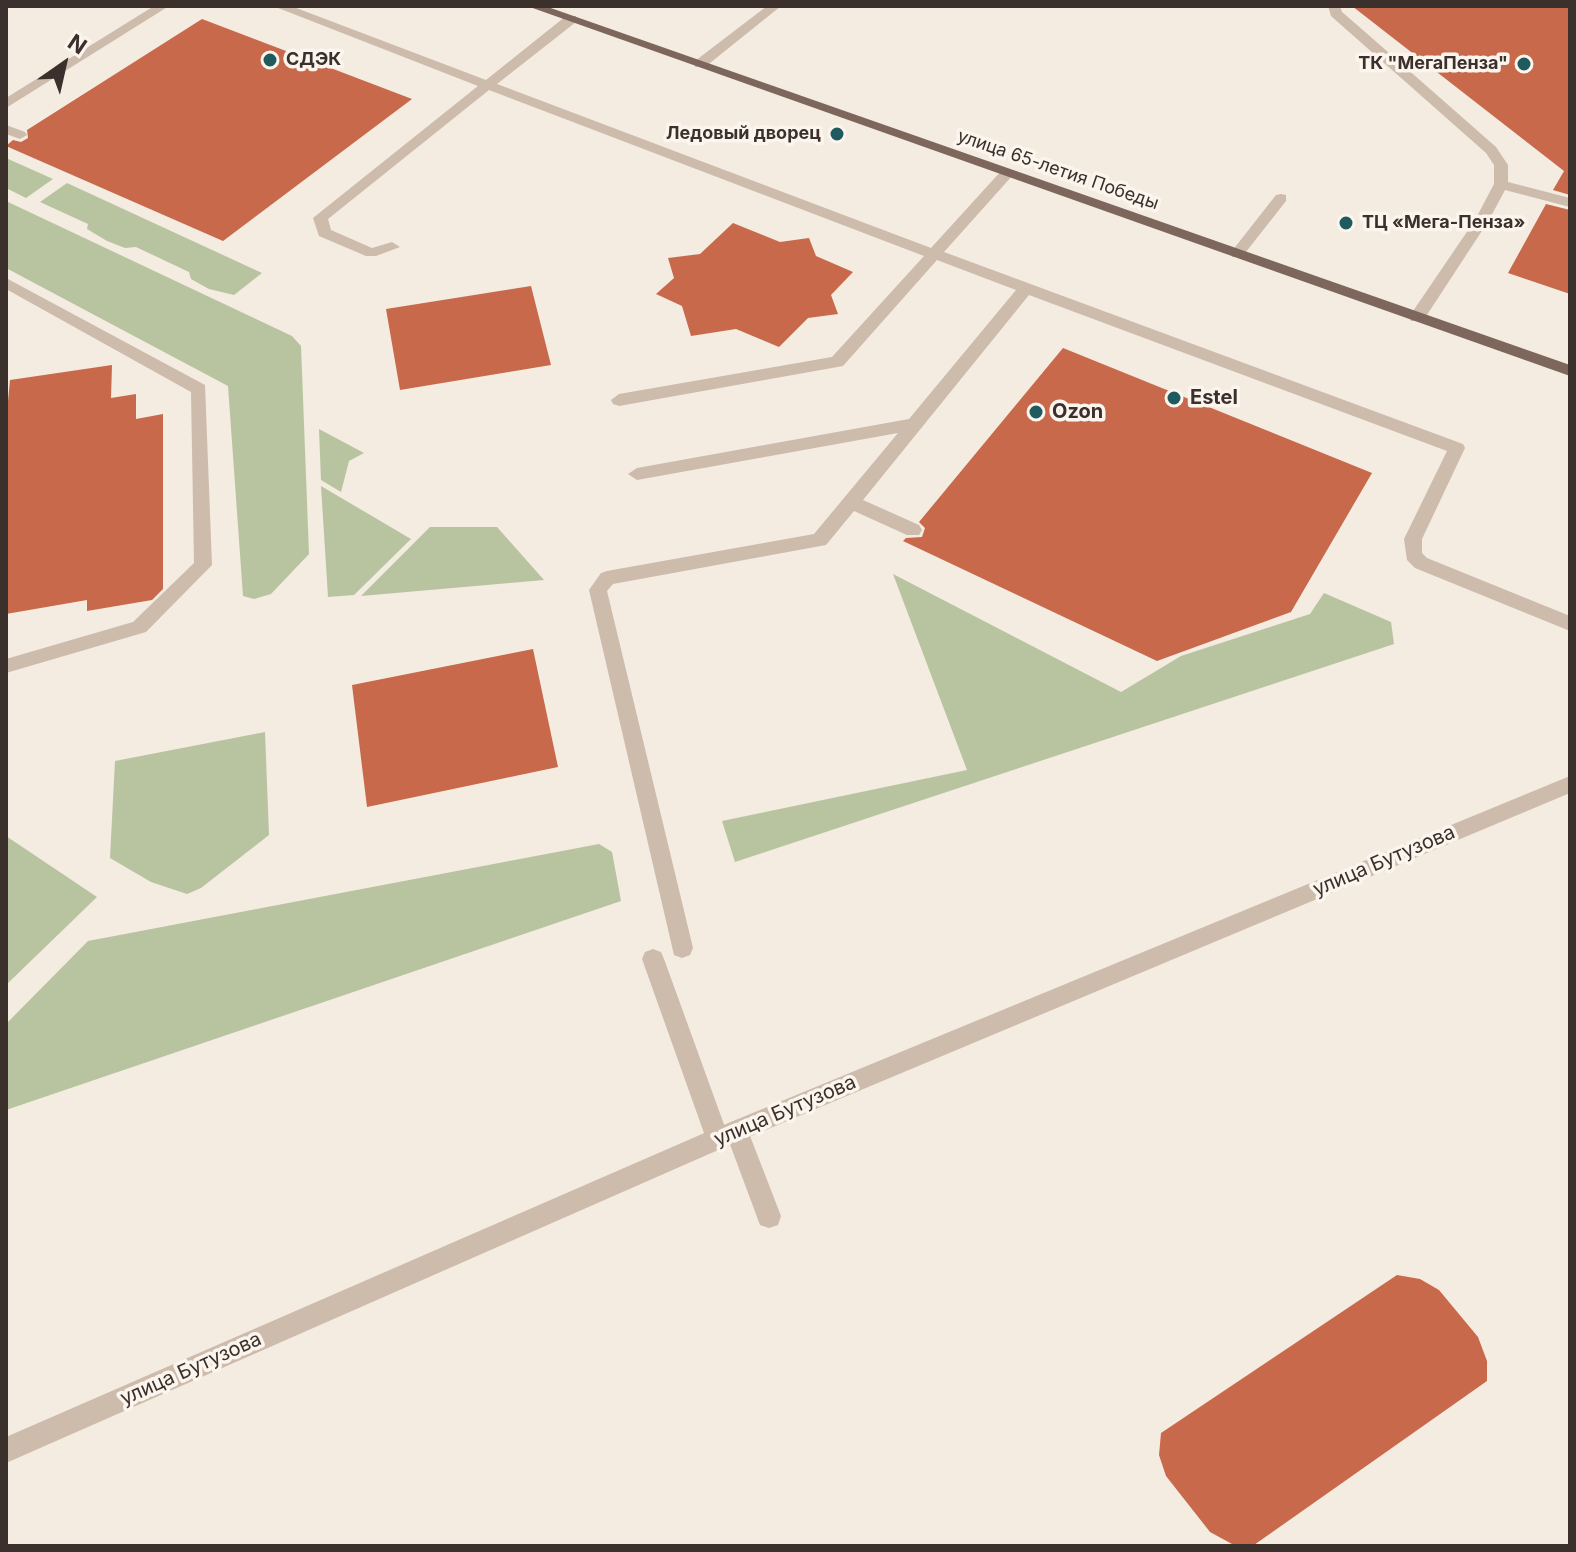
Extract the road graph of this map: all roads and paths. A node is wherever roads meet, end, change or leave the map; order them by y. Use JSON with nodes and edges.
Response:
{"nodes":[{"id":1,"x":163,"y":6,"type":"edge"},
{"id":2,"x":279,"y":6,"type":"edge"},
{"id":3,"x":533,"y":6,"type":"edge"},
{"id":4,"x":754,"y":6,"type":"edge"},
{"id":5,"x":775,"y":6,"type":"edge"},
{"id":6,"x":1334,"y":6,"type":"edge"},
{"id":7,"x":571,"y":19,"type":"junction"},
{"id":8,"x":693,"y":62,"type":"junction"},
{"id":9,"x":486,"y":84,"type":"junction"},
{"id":10,"x":6,"y":104,"type":"edge"},
{"id":11,"x":1007,"y":173,"type":"junction"},
{"id":12,"x":1501,"y":184,"type":"junction"},
{"id":13,"x":1281,"y":198,"type":"dead end"},
{"id":14,"x":1570,"y":203,"type":"edge"},
{"id":15,"x":392,"y":247,"type":"dead end"},
{"id":16,"x":934,"y":254,"type":"junction"},
{"id":17,"x":1237,"y":254,"type":"junction"},
{"id":18,"x":6,"y":283,"type":"edge"},
{"id":19,"x":1026,"y":288,"type":"junction"},
{"id":20,"x":1417,"y":317,"type":"junction"},
{"id":21,"x":1570,"y":371,"type":"edge"},
{"id":22,"x":619,"y":400,"type":"dead end"},
{"id":23,"x":915,"y":424,"type":"junction"},
{"id":24,"x":637,"y":474,"type":"dead end"},
{"id":25,"x":851,"y":502,"type":"junction"},
{"id":26,"x":913,"y":530,"type":"dead end"},
{"id":27,"x":1570,"y":624,"type":"edge"},
{"id":28,"x":6,"y":666,"type":"edge"},
{"id":29,"x":1570,"y":784,"type":"edge"},
{"id":30,"x":682,"y":948,"type":"dead end"},
{"id":31,"x":653,"y":959,"type":"dead end"},
{"id":32,"x":727,"y":1135,"type":"junction"},
{"id":33,"x":769,"y":1216,"type":"dead end"},
{"id":34,"x":6,"y":1450,"type":"edge"}],
"edges":[{"from":1,"to":10,"type":"street"},
{"from":2,"to":9,"type":"street"},
{"from":3,"to":7,"type":"main road","name":"улица 65-летия Победы"},
{"from":4,"to":8,"type":"street"},
{"from":5,"to":8,"type":"street"},
{"from":6,"to":12,"type":"street"},
{"from":7,"to":8,"type":"main road","name":"улица 65-летия Победы"},
{"from":7,"to":9,"type":"street"},
{"from":8,"to":11,"type":"main road","name":"улица 65-летия Победы"},
{"from":9,"to":15,"type":"street"},
{"from":9,"to":16,"type":"street"},
{"from":11,"to":16,"type":"street"},
{"from":11,"to":17,"type":"main road","name":"улица 65-летия Победы"},
{"from":12,"to":14,"type":"street"},
{"from":12,"to":20,"type":"street"},
{"from":13,"to":17,"type":"street"},
{"from":16,"to":19,"type":"street"},
{"from":16,"to":22,"type":"street"},
{"from":17,"to":20,"type":"main road","name":"улица 65-летия Победы"},
{"from":18,"to":28,"type":"street"},
{"from":19,"to":23,"type":"street"},
{"from":19,"to":27,"type":"street"},
{"from":20,"to":21,"type":"main road","name":"улица 65-летия Победы"},
{"from":23,"to":24,"type":"street"},
{"from":23,"to":25,"type":"street"},
{"from":25,"to":26,"type":"street"},
{"from":25,"to":30,"type":"street"},
{"from":29,"to":32,"type":"street","name":"улица Бутузова"},
{"from":31,"to":32,"type":"street"},
{"from":32,"to":33,"type":"street"},
{"from":32,"to":34,"type":"street","name":"улица Бутузова"}]}
